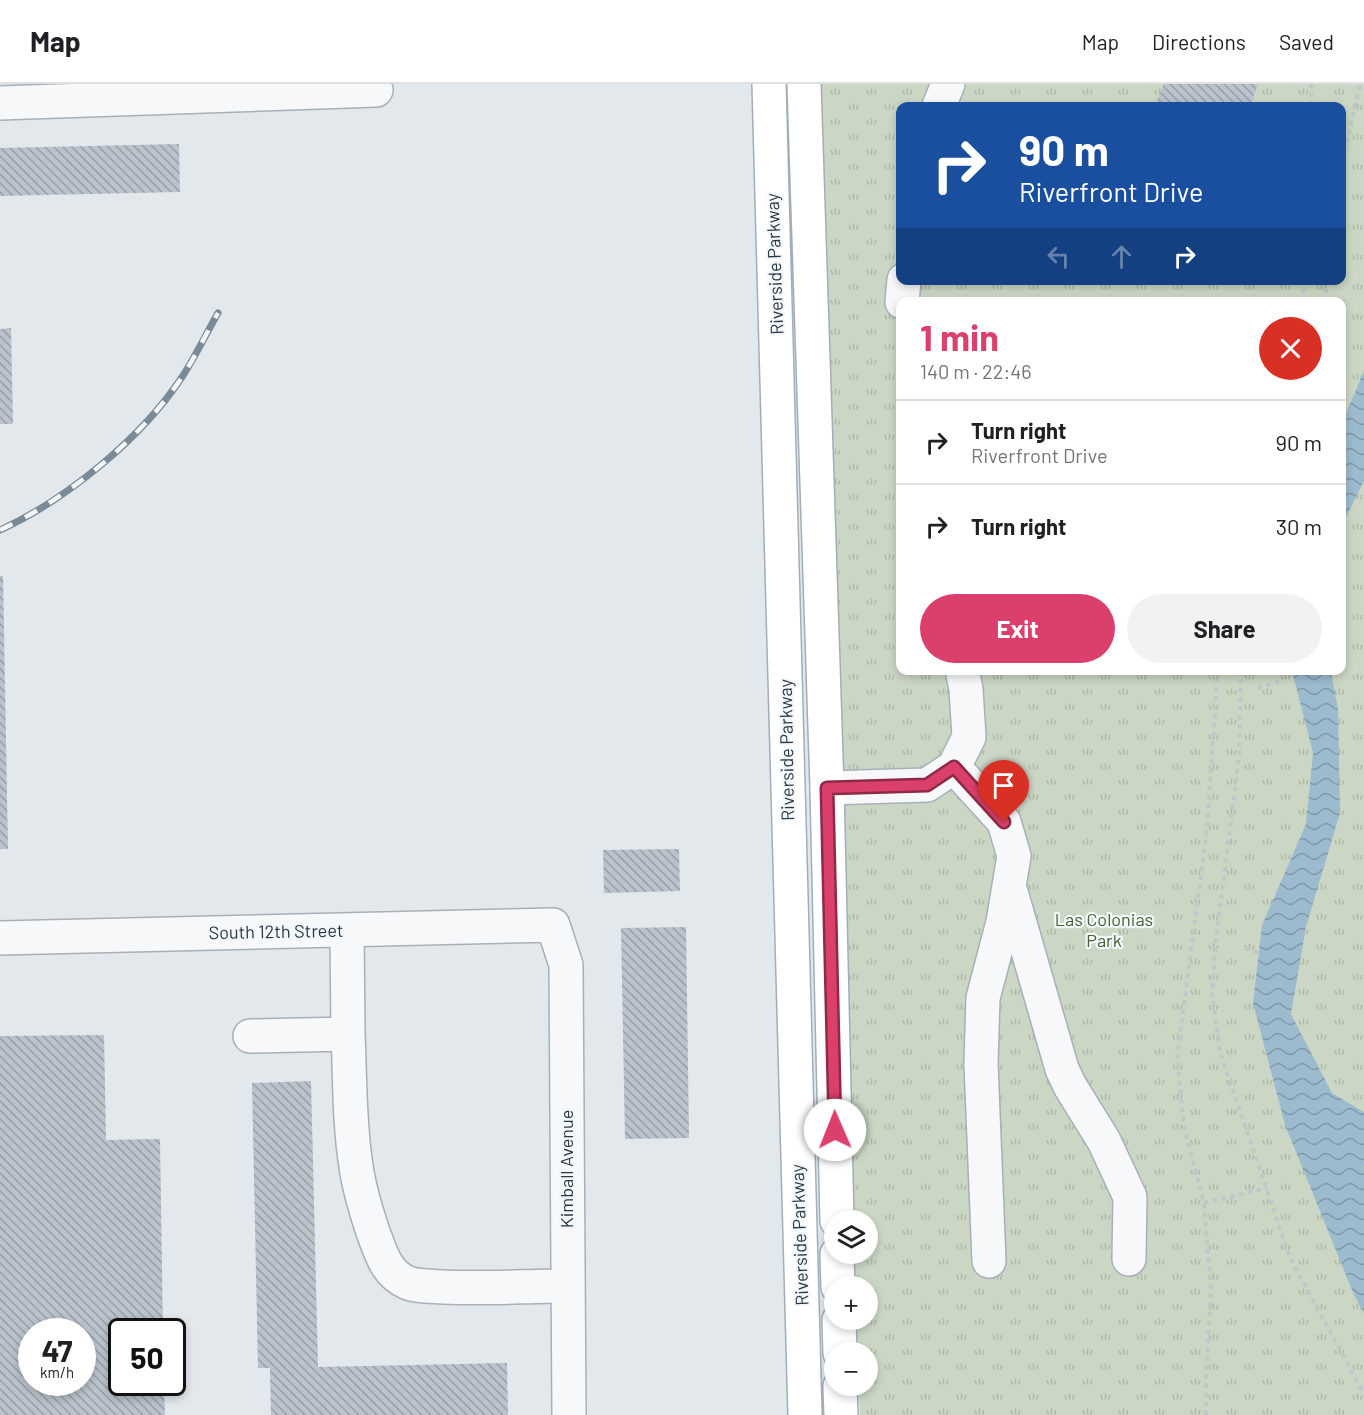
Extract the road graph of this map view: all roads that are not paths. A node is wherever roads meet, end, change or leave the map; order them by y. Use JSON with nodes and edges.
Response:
{"nodes":[{"id":1,"x":769,"y":84,"type":"edge"},
{"id":2,"x":804,"y":84,"type":"edge"},
{"id":3,"x":948,"y":84,"type":"edge"},
{"id":4,"x":376,"y":90,"type":"dead end"},
{"id":5,"x":941,"y":102,"type":"edge"},
{"id":6,"x":0,"y":103,"type":"edge"},
{"id":7,"x":963,"y":675,"type":"edge"},
{"id":8,"x":954,"y":767,"type":"junction"},
{"id":9,"x":827,"y":788,"type":"junction"},
{"id":10,"x":1009,"y":886,"type":"junction"},
{"id":11,"x":553,"y":925,"type":"joint"},
{"id":12,"x":347,"y":930,"type":"junction"},
{"id":13,"x":0,"y":938,"type":"edge"},
{"id":14,"x":348,"y":1034,"type":"junction"},
{"id":15,"x":250,"y":1036,"type":"dead end"},
{"id":16,"x":837,"y":1210,"type":"edge"},
{"id":17,"x":1129,"y":1259,"type":"dead end"},
{"id":18,"x":989,"y":1261,"type":"dead end"},
{"id":19,"x":568,"y":1286,"type":"junction"},
{"id":20,"x":840,"y":1396,"type":"edge"},
{"id":21,"x":569,"y":1415,"type":"edge"},
{"id":22,"x":805,"y":1415,"type":"edge"},
{"id":23,"x":841,"y":1415,"type":"edge"}],
"edges":[{"from":1,"to":22,"type":"main road","name":"Riverside Parkway"},
{"from":2,"to":9,"type":"main road","name":"Riverside Parkway"},
{"from":3,"to":5,"type":"street"},
{"from":4,"to":6,"type":"street"},
{"from":7,"to":8,"type":"street"},
{"from":8,"to":9,"type":"street"},
{"from":8,"to":10,"type":"street"},
{"from":9,"to":16,"type":"main road","name":"Riverside Parkway"},
{"from":10,"to":17,"type":"street"},
{"from":10,"to":18,"type":"street"},
{"from":11,"to":12,"type":"street","name":"South 12th Street"},
{"from":11,"to":19,"type":"street","name":"Kimball Avenue"},
{"from":12,"to":13,"type":"street","name":"South 12th Street"},
{"from":12,"to":14,"type":"street"},
{"from":14,"to":15,"type":"street"},
{"from":14,"to":19,"type":"street"},
{"from":19,"to":21,"type":"street","name":"Kimball Avenue"},
{"from":20,"to":23,"type":"main road"}]}
